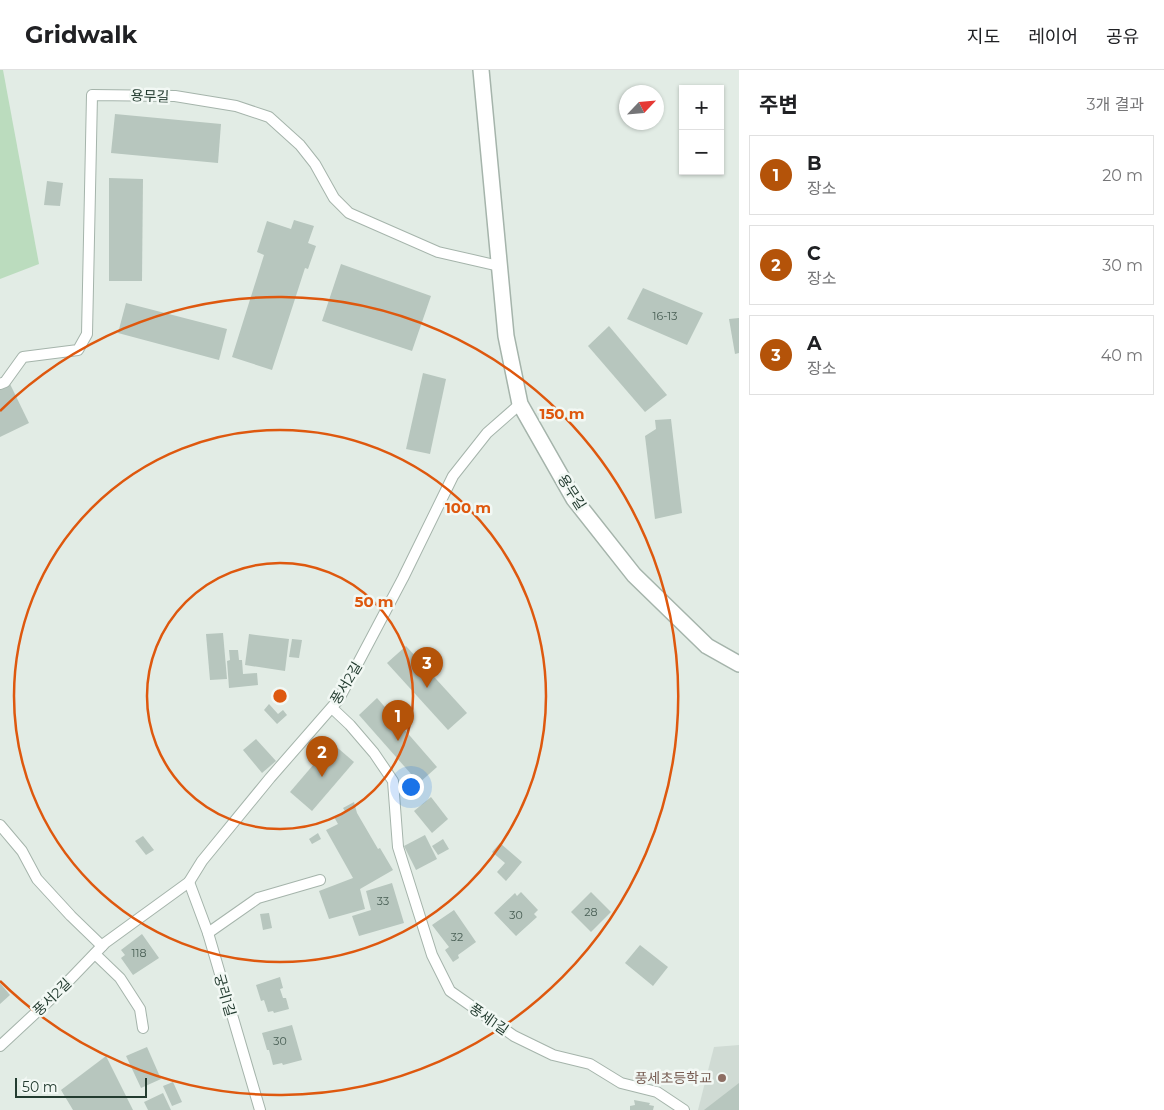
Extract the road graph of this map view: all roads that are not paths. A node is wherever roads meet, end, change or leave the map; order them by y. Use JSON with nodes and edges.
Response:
{"nodes":[{"id":1,"x":481,"y":70,"type":"edge"},
{"id":2,"x":500,"y":266,"type":"junction"},
{"id":3,"x":0,"y":384,"type":"edge"},
{"id":4,"x":520,"y":404,"type":"junction"},
{"id":5,"x":739,"y":664,"type":"edge"},
{"id":6,"x":332,"y":708,"type":"junction"},
{"id":7,"x":0,"y":825,"type":"edge"},
{"id":8,"x":320,"y":880,"type":"dead end"},
{"id":9,"x":189,"y":882,"type":"junction"},
{"id":10,"x":208,"y":933,"type":"junction"},
{"id":11,"x":98,"y":950,"type":"junction"},
{"id":12,"x":143,"y":1028,"type":"dead end"},
{"id":13,"x":0,"y":1046,"type":"edge"},
{"id":14,"x":260,"y":1110,"type":"edge"},
{"id":15,"x":684,"y":1110,"type":"edge"}],
"edges":[{"from":1,"to":2,"type":"street","name":"용무길"},
{"from":2,"to":3,"type":"lane","name":"용무길"},
{"from":2,"to":4,"type":"street","name":"용무길"},
{"from":4,"to":5,"type":"street","name":"용무길"},
{"from":4,"to":6,"type":"lane","name":"풍서2길"},
{"from":6,"to":9,"type":"lane","name":"풍서2길"},
{"from":6,"to":15,"type":"lane","name":"풍세1길"},
{"from":7,"to":11,"type":"lane"},
{"from":8,"to":10,"type":"lane"},
{"from":9,"to":10,"type":"lane","name":"궁리1길"},
{"from":9,"to":11,"type":"lane","name":"풍서2길"},
{"from":10,"to":14,"type":"lane","name":"궁리1길"},
{"from":11,"to":12,"type":"lane"},
{"from":11,"to":13,"type":"lane","name":"풍서2길"}]}
